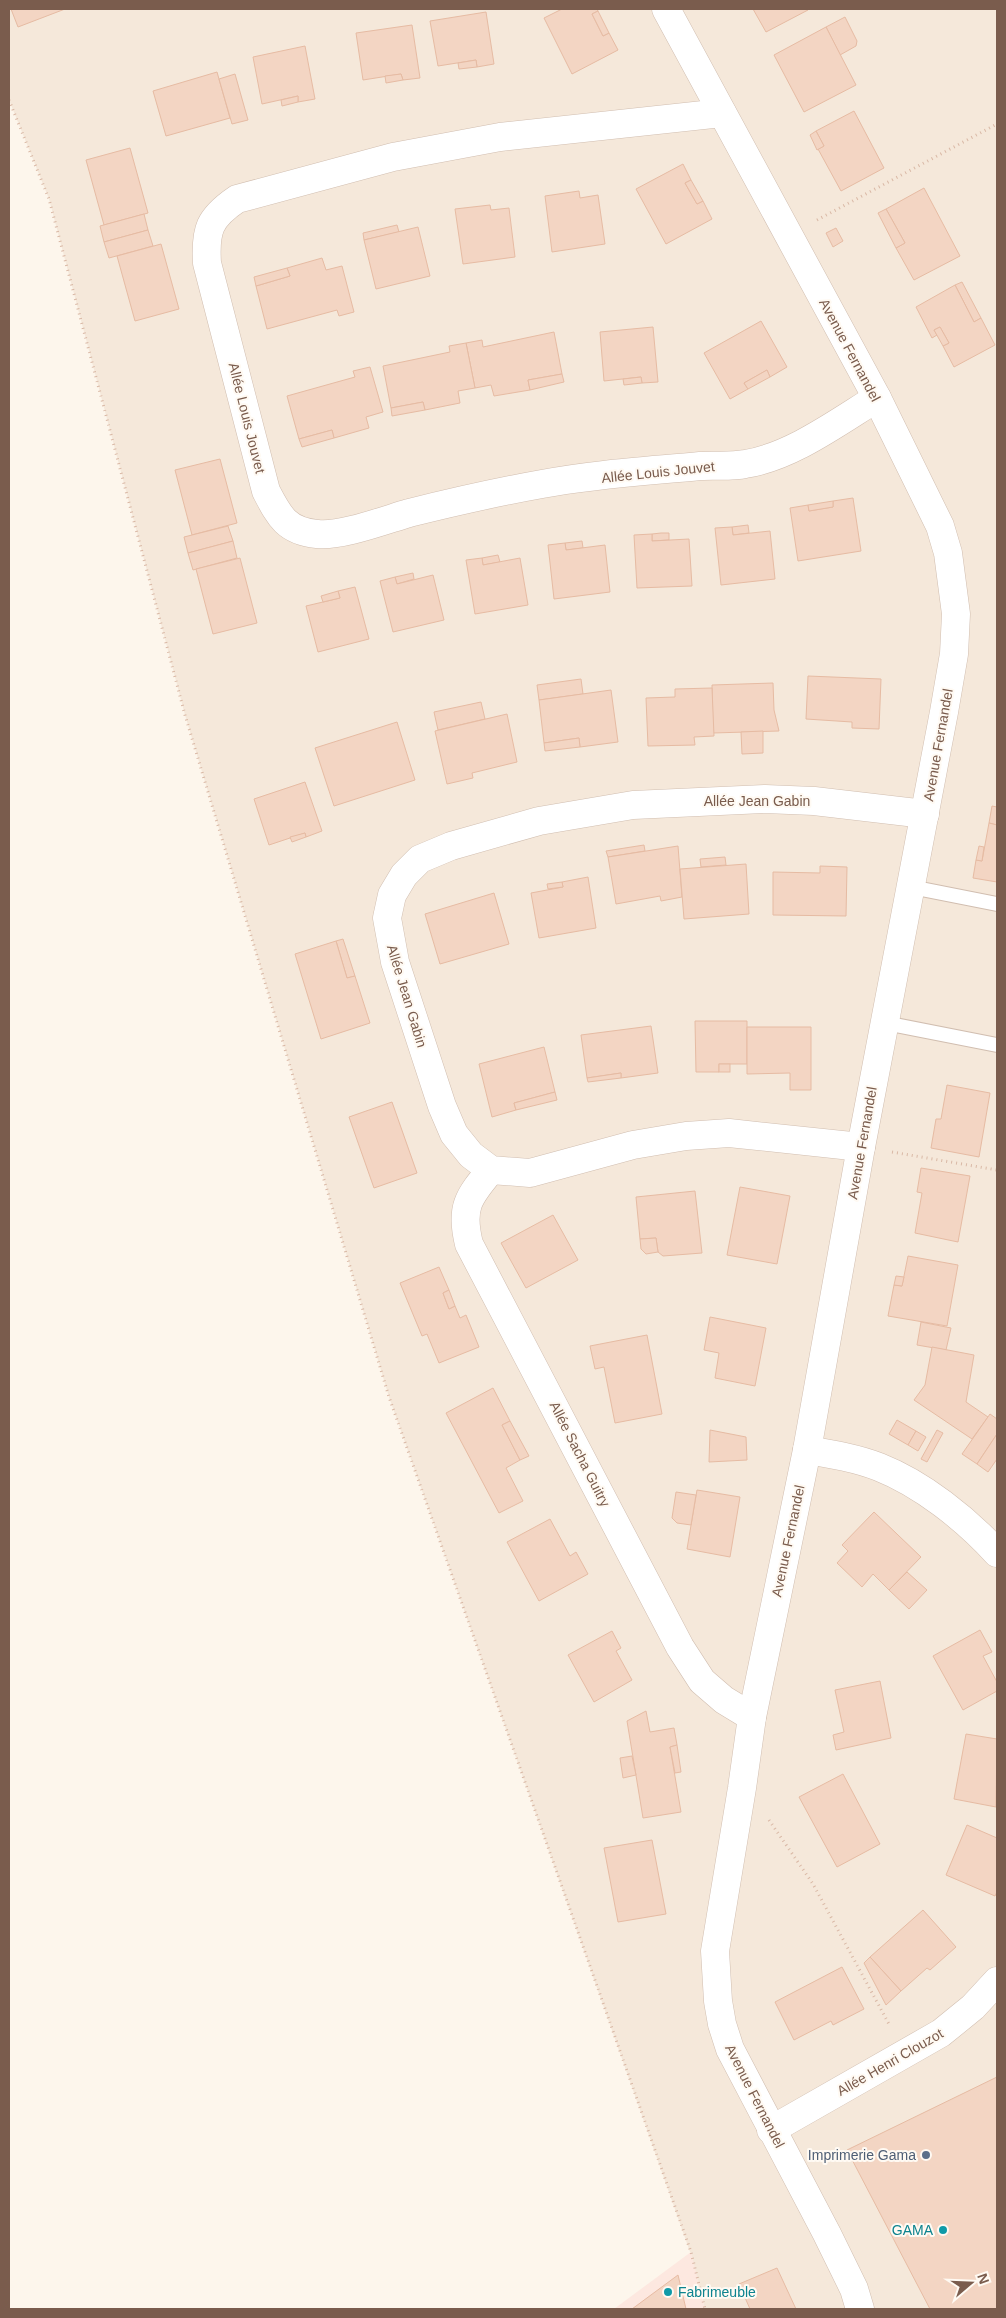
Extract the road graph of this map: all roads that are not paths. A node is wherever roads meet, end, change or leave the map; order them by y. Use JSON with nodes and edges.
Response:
{"nodes":[{"id":1,"x":666,"y":9,"type":"edge"},
{"id":2,"x":722,"y":113,"type":"junction"},
{"id":3,"x":876,"y":398,"type":"junction"},
{"id":4,"x":925,"y":814,"type":"junction"},
{"id":5,"x":911,"y":888,"type":"junction"},
{"id":6,"x":997,"y":904,"type":"edge"},
{"id":7,"x":885,"y":1022,"type":"junction"},
{"id":8,"x":997,"y":1045,"type":"edge"},
{"id":9,"x":861,"y":1147,"type":"junction"},
{"id":10,"x":490,"y":1170,"type":"junction"},
{"id":11,"x":807,"y":1450,"type":"junction"},
{"id":12,"x":997,"y":1553,"type":"edge"},
{"id":13,"x":752,"y":1717,"type":"junction"},
{"id":14,"x":997,"y":1981,"type":"edge"},
{"id":15,"x":771,"y":2130,"type":"junction"},
{"id":16,"x":860,"y":2309,"type":"edge"}],
"edges":[{"from":1,"to":2,"type":"street","name":"Avenue Fernandel"},
{"from":2,"to":3,"type":"street","name":"Avenue Fernandel"},
{"from":2,"to":3,"type":"street","name":"Allée Louis Jouvet"},
{"from":3,"to":4,"type":"street","name":"Avenue Fernandel"},
{"from":4,"to":5,"type":"street","name":"Avenue Fernandel"},
{"from":4,"to":10,"type":"street","name":"Allée Jean Gabin"},
{"from":5,"to":6,"type":"lane"},
{"from":5,"to":7,"type":"street","name":"Avenue Fernandel"},
{"from":7,"to":8,"type":"lane"},
{"from":7,"to":9,"type":"street","name":"Avenue Fernandel"},
{"from":9,"to":10,"type":"street"},
{"from":9,"to":11,"type":"street","name":"Avenue Fernandel"},
{"from":10,"to":13,"type":"street","name":"Allée Sacha Guitry"},
{"from":11,"to":12,"type":"street"},
{"from":11,"to":13,"type":"street","name":"Avenue Fernandel"},
{"from":13,"to":15,"type":"street","name":"Avenue Fernandel"},
{"from":14,"to":15,"type":"street","name":"Allée Henri Clouzot"},
{"from":15,"to":16,"type":"street","name":"Avenue Fernandel"}]}
